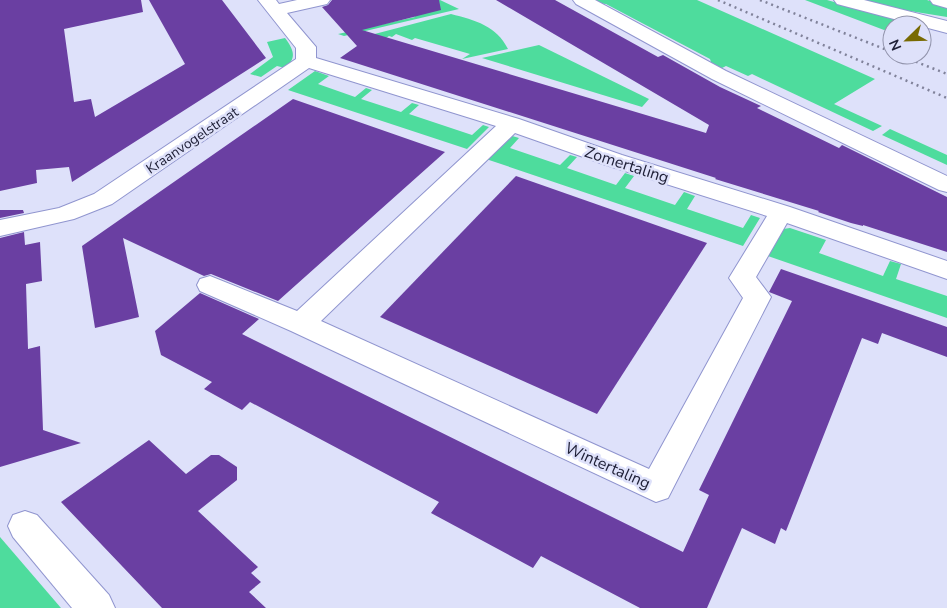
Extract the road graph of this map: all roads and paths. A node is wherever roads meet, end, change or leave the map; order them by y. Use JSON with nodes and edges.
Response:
{"nodes":[{"id":1,"x":321,"y":0,"type":"edge"},
{"id":2,"x":582,"y":0,"type":"edge"},
{"id":3,"x":843,"y":0,"type":"edge"},
{"id":4,"x":939,"y":0,"type":"edge"},
{"id":5,"x":947,"y":3,"type":"edge"},
{"id":6,"x":271,"y":5,"type":"edge"},
{"id":7,"x":947,"y":26,"type":"edge"},
{"id":8,"x":306,"y":61,"type":"junction"},
{"id":9,"x":511,"y":124,"type":"junction"},
{"id":10,"x":947,"y":185,"type":"edge"},
{"id":11,"x":781,"y":212,"type":"junction"},
{"id":12,"x":0,"y":228,"type":"edge"},
{"id":13,"x":947,"y":270,"type":"edge"},
{"id":14,"x":210,"y":285,"type":"dead end"},
{"id":15,"x":301,"y":324,"type":"junction"},
{"id":16,"x":25,"y":526,"type":"dead end"},
{"id":17,"x":96,"y":608,"type":"edge"}],
"edges":[{"from":1,"to":6,"type":"street"},
{"from":2,"to":10,"type":"street"},
{"from":3,"to":7,"type":"street"},
{"from":4,"to":5,"type":"street"},
{"from":6,"to":8,"type":"street"},
{"from":8,"to":9,"type":"street","name":"Zomertaling"},
{"from":8,"to":12,"type":"street","name":"Kraanvogelstraat"},
{"from":9,"to":11,"type":"street","name":"Zomertaling"},
{"from":9,"to":15,"type":"street"},
{"from":11,"to":13,"type":"street","name":"Zomertaling"},
{"from":11,"to":15,"type":"street","name":"Wintertaling"},
{"from":14,"to":15,"type":"street","name":"Wintertaling"},
{"from":16,"to":17,"type":"street"}]}
